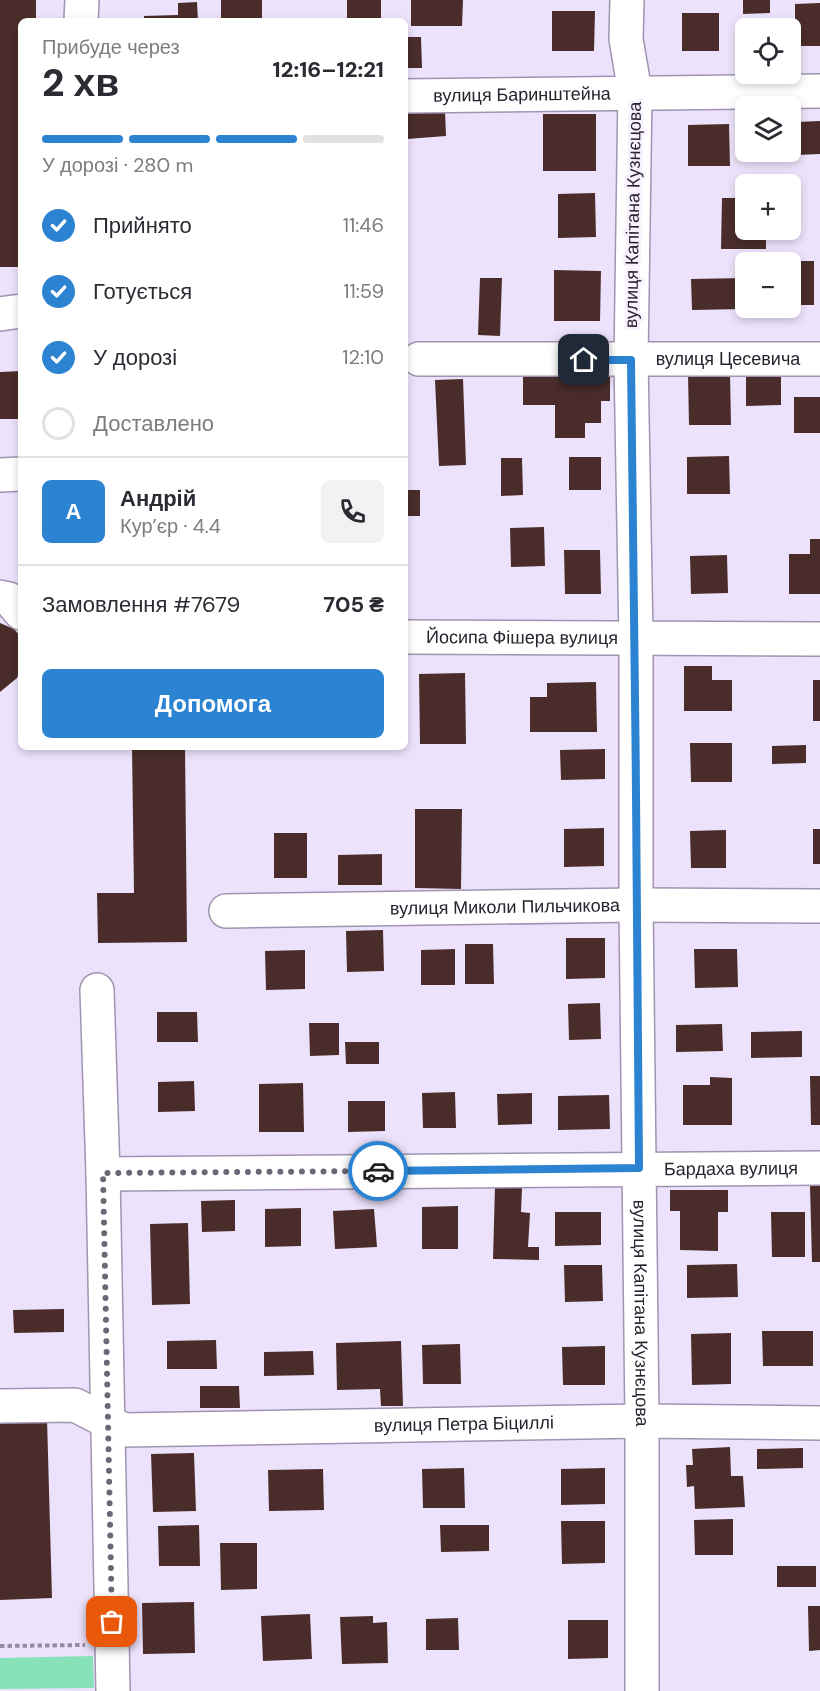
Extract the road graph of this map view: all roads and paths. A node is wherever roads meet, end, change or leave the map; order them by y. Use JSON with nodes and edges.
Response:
{"nodes":[{"id":1,"x":82,"y":0,"type":"edge"},
{"id":2,"x":627,"y":0,"type":"edge"},
{"id":3,"x":81,"y":18,"type":"edge"},
{"id":4,"x":820,"y":91,"type":"edge"},
{"id":5,"x":634,"y":92,"type":"junction"},
{"id":6,"x":408,"y":96,"type":"edge"},
{"id":7,"x":18,"y":311,"type":"edge"},
{"id":8,"x":0,"y":314,"type":"edge"},
{"id":9,"x":419,"y":359,"type":"dead end"},
{"id":10,"x":820,"y":359,"type":"edge"},
{"id":11,"x":631,"y":360,"type":"junction"},
{"id":12,"x":18,"y":474,"type":"edge"},
{"id":13,"x":0,"y":475,"type":"edge"},
{"id":14,"x":0,"y":597,"type":"edge"},
{"id":15,"x":18,"y":610,"type":"edge"},
{"id":16,"x":408,"y":637,"type":"edge"},
{"id":17,"x":636,"y":639,"type":"junction"},
{"id":18,"x":820,"y":639,"type":"edge"},
{"id":19,"x":636,"y":905,"type":"junction"},
{"id":20,"x":820,"y":906,"type":"edge"},
{"id":21,"x":226,"y":911,"type":"dead end"},
{"id":22,"x":97,"y":990,"type":"dead end"},
{"id":23,"x":639,"y":1168,"type":"junction"},
{"id":24,"x":820,"y":1168,"type":"edge"},
{"id":25,"x":103,"y":1173,"type":"junction"},
{"id":26,"x":0,"y":1406,"type":"edge"},
{"id":27,"x":642,"y":1421,"type":"junction"},
{"id":28,"x":108,"y":1422,"type":"junction"},
{"id":29,"x":820,"y":1423,"type":"edge"},
{"id":30,"x":112,"y":1644,"type":"junction"},
{"id":31,"x":0,"y":1646,"type":"edge"},
{"id":32,"x":113,"y":1691,"type":"edge"},
{"id":33,"x":642,"y":1691,"type":"edge"}],
"edges":[{"from":1,"to":3,"type":"street"},
{"from":2,"to":5,"type":"street","name":"вулиця Капітана Кузнєцова"},
{"from":4,"to":5,"type":"street","name":"вулиця Баринштейна"},
{"from":5,"to":6,"type":"street","name":"вулиця Баринштейна"},
{"from":5,"to":11,"type":"street","name":"вулиця Капітана Кузнєцова"},
{"from":7,"to":8,"type":"street"},
{"from":9,"to":11,"type":"street","name":"вулиця Цесевича"},
{"from":10,"to":11,"type":"street","name":"вулиця Цесевича"},
{"from":11,"to":17,"type":"street","name":"вулиця Капітана Кузнєцова"},
{"from":12,"to":13,"type":"street"},
{"from":14,"to":15,"type":"street"},
{"from":16,"to":17,"type":"street","name":"Йосипа Фішера вулиця"},
{"from":17,"to":18,"type":"street","name":"Йосипа Фішера вулиця"},
{"from":17,"to":19,"type":"street","name":"вулиця Капітана Кузнєцова"},
{"from":19,"to":20,"type":"street","name":"вулиця Миколи Пильчикова"},
{"from":19,"to":21,"type":"street","name":"вулиця Миколи Пильчикова"},
{"from":19,"to":23,"type":"street","name":"вулиця Капітана Кузнєцова"},
{"from":22,"to":25,"type":"street"},
{"from":23,"to":24,"type":"street","name":"Бардаха вулиця"},
{"from":23,"to":25,"type":"street","name":"Бардаха вулиця"},
{"from":23,"to":27,"type":"street","name":"вулиця Капітана Кузнєцова"},
{"from":25,"to":28,"type":"street"},
{"from":26,"to":28,"type":"street","name":"вулиця Петра Біциллі"},
{"from":27,"to":28,"type":"street","name":"вулиця Петра Біциллі"},
{"from":27,"to":29,"type":"street","name":"вулиця Петра Біциллі"},
{"from":27,"to":33,"type":"street","name":"вулиця Капітана Кузнєцова"},
{"from":28,"to":30,"type":"street"},
{"from":30,"to":31,"type":"path"},
{"from":30,"to":32,"type":"street"}]}
